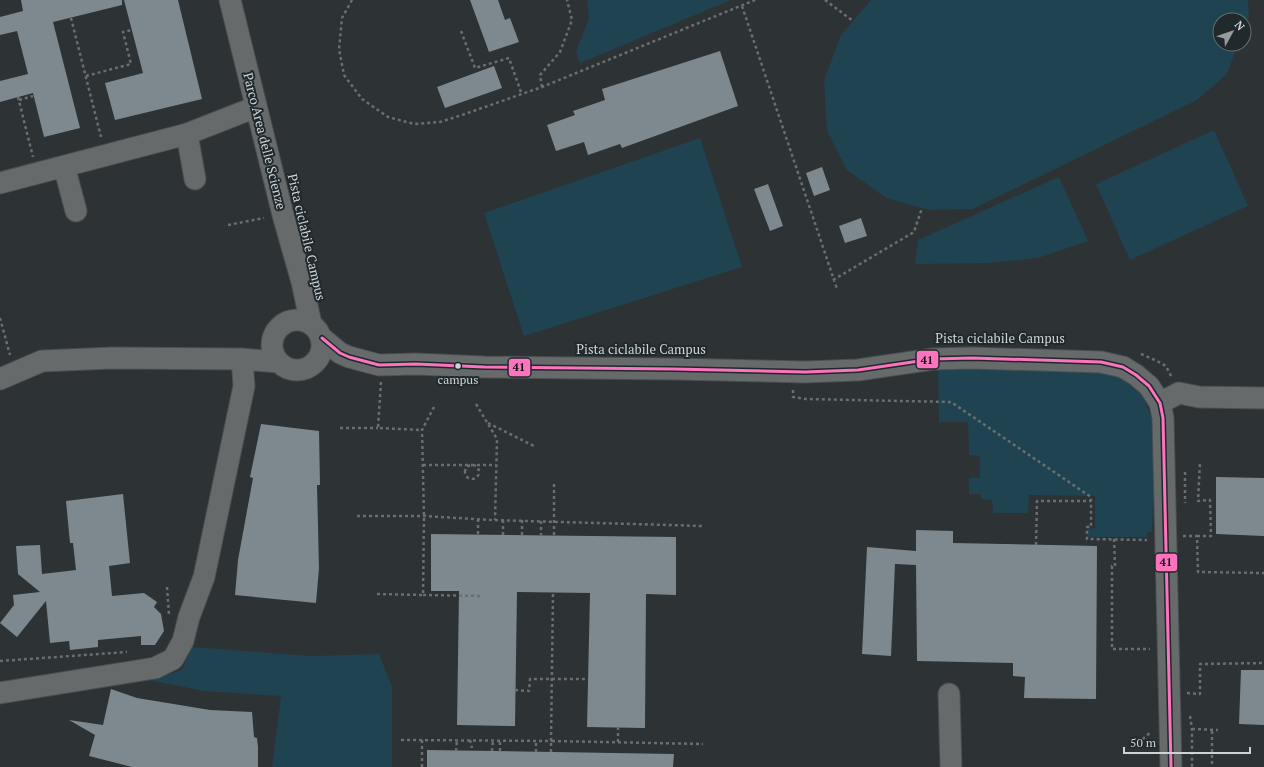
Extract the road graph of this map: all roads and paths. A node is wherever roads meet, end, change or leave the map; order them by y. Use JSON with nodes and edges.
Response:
{"nodes":[{"id":1,"x":230,"y":0,"type":"edge"},
{"id":2,"x":352,"y":0,"type":"edge"},
{"id":3,"x":567,"y":0,"type":"edge"},
{"id":4,"x":755,"y":0,"type":"edge"},
{"id":5,"x":825,"y":0,"type":"edge"},
{"id":6,"x":742,"y":6,"type":"junction"},
{"id":7,"x":71,"y":18,"type":"dead end"},
{"id":8,"x":853,"y":21,"type":"dead end"},
{"id":9,"x":132,"y":30,"type":"dead end"},
{"id":10,"x":461,"y":31,"type":"dead end"},
{"id":11,"x":86,"y":76,"type":"junction"},
{"id":12,"x":542,"y":87,"type":"junction"},
{"id":13,"x":522,"y":95,"type":"junction"},
{"id":14,"x":33,"y":96,"type":"dead end"},
{"id":15,"x":256,"y":106,"type":"junction"},
{"id":16,"x":187,"y":134,"type":"junction"},
{"id":17,"x":106,"y":154,"type":"junction"},
{"id":18,"x":64,"y":166,"type":"junction"},
{"id":19,"x":37,"y":173,"type":"junction"},
{"id":20,"x":196,"y":179,"type":"dead end"},
{"id":21,"x":0,"y":183,"type":"edge"},
{"id":22,"x":922,"y":208,"type":"dead end"},
{"id":23,"x":76,"y":211,"type":"dead end"},
{"id":24,"x":283,"y":215,"type":"junction"},
{"id":25,"x":228,"y":225,"type":"dead end"},
{"id":26,"x":833,"y":280,"type":"junction"},
{"id":27,"x":302,"y":282,"type":"junction"},
{"id":28,"x":837,"y":289,"type":"dead end"},
{"id":29,"x":0,"y":318,"type":"edge"},
{"id":30,"x":288,"y":322,"type":"junction"},
{"id":31,"x":317,"y":331,"type":"junction"},
{"id":32,"x":273,"y":340,"type":"junction"},
{"id":33,"x":1137,"y":353,"type":"dead end"},
{"id":34,"x":242,"y":359,"type":"junction"},
{"id":35,"x":318,"y":359,"type":"junction"},
{"id":36,"x":278,"y":362,"type":"junction"},
{"id":37,"x":380,"y":365,"type":"junction"},
{"id":38,"x":8,"y":376,"type":"edge"},
{"id":39,"x":1179,"y":393,"type":"junction"},
{"id":40,"x":1264,"y":398,"type":"edge"},
{"id":41,"x":806,"y":399,"type":"dead end"},
{"id":42,"x":1160,"y":403,"type":"junction"},
{"id":43,"x":476,"y":404,"type":"dead end"},
{"id":44,"x":434,"y":407,"type":"dead end"},
{"id":45,"x":487,"y":422,"type":"junction"},
{"id":46,"x":340,"y":428,"type":"dead end"},
{"id":47,"x":378,"y":428,"type":"junction"},
{"id":48,"x":422,"y":430,"type":"junction"},
{"id":49,"x":536,"y":446,"type":"dead end"},
{"id":50,"x":1200,"y":462,"type":"dead end"},
{"id":51,"x":471,"y":464,"type":"junction"},
{"id":52,"x":423,"y":465,"type":"junction"},
{"id":53,"x":496,"y":465,"type":"junction"},
{"id":54,"x":554,"y":480,"type":"dead end"},
{"id":55,"x":1091,"y":501,"type":"junction"},
{"id":56,"x":357,"y":516,"type":"dead end"},
{"id":57,"x":424,"y":516,"type":"junction"},
{"id":58,"x":478,"y":519,"type":"junction"},
{"id":59,"x":495,"y":520,"type":"junction"},
{"id":60,"x":503,"y":520,"type":"junction"},
{"id":61,"x":522,"y":520,"type":"junction"},
{"id":62,"x":541,"y":521,"type":"junction"},
{"id":63,"x":554,"y":521,"type":"junction"},
{"id":64,"x":703,"y":526,"type":"dead end"},
{"id":65,"x":478,"y":534,"type":"dead end"},
{"id":66,"x":503,"y":534,"type":"dead end"},
{"id":67,"x":522,"y":535,"type":"dead end"},
{"id":68,"x":541,"y":535,"type":"dead end"},
{"id":69,"x":554,"y":535,"type":"dead end"},
{"id":70,"x":1197,"y":536,"type":"junction"},
{"id":71,"x":1166,"y":537,"type":"junction"},
{"id":72,"x":1114,"y":539,"type":"junction"},
{"id":73,"x":1036,"y":545,"type":"dead end"},
{"id":74,"x":1264,"y":573,"type":"edge"},
{"id":75,"x":435,"y":591,"type":"dead end"},
{"id":76,"x":459,"y":592,"type":"dead end"},
{"id":77,"x":553,"y":592,"type":"dead end"},
{"id":78,"x":378,"y":594,"type":"dead end"},
{"id":79,"x":423,"y":595,"type":"junction"},
{"id":80,"x":435,"y":595,"type":"junction"},
{"id":81,"x":459,"y":596,"type":"junction"},
{"id":82,"x":483,"y":596,"type":"dead end"},
{"id":83,"x":130,"y":652,"type":"dead end"},
{"id":84,"x":1150,"y":656,"type":"dead end"},
{"id":85,"x":0,"y":661,"type":"edge"},
{"id":86,"x":1264,"y":663,"type":"edge"},
{"id":87,"x":588,"y":679,"type":"dead end"},
{"id":88,"x":552,"y":680,"type":"junction"},
{"id":89,"x":515,"y":690,"type":"dead end"},
{"id":90,"x":0,"y":692,"type":"edge"},
{"id":91,"x":1182,"y":693,"type":"dead end"},
{"id":92,"x":949,"y":694,"type":"dead end"},
{"id":93,"x":618,"y":727,"type":"dead end"},
{"id":94,"x":1170,"y":728,"type":"junction"},
{"id":95,"x":1212,"y":730,"type":"junction"},
{"id":96,"x":1218,"y":730,"type":"dead end"},
{"id":97,"x":401,"y":740,"type":"dead end"},
{"id":98,"x":422,"y":740,"type":"junction"},
{"id":99,"x":457,"y":740,"type":"junction"},
{"id":100,"x":470,"y":740,"type":"junction"},
{"id":101,"x":493,"y":740,"type":"junction"},
{"id":102,"x":500,"y":740,"type":"junction"},
{"id":103,"x":536,"y":741,"type":"junction"},
{"id":104,"x":551,"y":741,"type":"junction"},
{"id":105,"x":618,"y":742,"type":"junction"},
{"id":106,"x":1138,"y":743,"type":"dead end"},
{"id":107,"x":703,"y":744,"type":"dead end"},
{"id":108,"x":472,"y":748,"type":"dead end"},
{"id":109,"x":456,"y":751,"type":"dead end"},
{"id":110,"x":492,"y":751,"type":"dead end"},
{"id":111,"x":500,"y":751,"type":"dead end"},
{"id":112,"x":536,"y":752,"type":"dead end"},
{"id":113,"x":552,"y":752,"type":"dead end"},
{"id":114,"x":1212,"y":764,"type":"dead end"},
{"id":115,"x":422,"y":767,"type":"edge"},
{"id":116,"x":951,"y":767,"type":"edge"},
{"id":117,"x":1171,"y":767,"type":"edge"}],
"edges":[{"from":1,"to":15,"type":"street","name":"Parco Area delle Scienze"},
{"from":2,"to":13,"type":"path"},
{"from":3,"to":12,"type":"path"},
{"from":4,"to":6,"type":"path"},
{"from":5,"to":8,"type":"path"},
{"from":6,"to":12,"type":"path"},
{"from":6,"to":26,"type":"path"},
{"from":7,"to":11,"type":"path"},
{"from":9,"to":11,"type":"path"},
{"from":10,"to":13,"type":"path"},
{"from":11,"to":17,"type":"path"},
{"from":12,"to":13,"type":"path"},
{"from":14,"to":19,"type":"path"},
{"from":15,"to":16,"type":"street"},
{"from":15,"to":24,"type":"street","name":"Parco Area delle Scienze"},
{"from":16,"to":17,"type":"street"},
{"from":16,"to":20,"type":"street"},
{"from":17,"to":18,"type":"street"},
{"from":18,"to":19,"type":"street"},
{"from":18,"to":23,"type":"street"},
{"from":19,"to":21,"type":"street"},
{"from":22,"to":26,"type":"path"},
{"from":24,"to":25,"type":"path"},
{"from":24,"to":27,"type":"street","name":"Parco Area delle Scienze"},
{"from":26,"to":28,"type":"path"},
{"from":27,"to":30,"type":"street"},
{"from":27,"to":31,"type":"street","name":"Parco Area delle Scienze"},
{"from":29,"to":38,"type":"path"},
{"from":30,"to":31,"type":"street"},
{"from":30,"to":32,"type":"street"},
{"from":31,"to":35,"type":"street"},
{"from":31,"to":37,"type":"street"},
{"from":32,"to":34,"type":"street"},
{"from":32,"to":36,"type":"street"},
{"from":33,"to":39,"type":"path"},
{"from":34,"to":36,"type":"street"},
{"from":34,"to":38,"type":"street"},
{"from":34,"to":90,"type":"street"},
{"from":35,"to":36,"type":"street"},
{"from":35,"to":37,"type":"street"},
{"from":37,"to":42,"type":"street"},
{"from":37,"to":47,"type":"path"},
{"from":39,"to":40,"type":"street"},
{"from":39,"to":42,"type":"street"},
{"from":41,"to":55,"type":"path"},
{"from":42,"to":71,"type":"street"},
{"from":43,"to":45,"type":"path"},
{"from":44,"to":48,"type":"path"},
{"from":45,"to":49,"type":"path"},
{"from":45,"to":53,"type":"path"},
{"from":46,"to":47,"type":"path"},
{"from":47,"to":48,"type":"path"},
{"from":48,"to":52,"type":"path"},
{"from":50,"to":70,"type":"path"},
{"from":51,"to":51,"type":"path"},
{"from":51,"to":52,"type":"path"},
{"from":51,"to":53,"type":"path"},
{"from":52,"to":57,"type":"path"},
{"from":53,"to":59,"type":"path"},
{"from":54,"to":63,"type":"path"},
{"from":55,"to":72,"type":"path"},
{"from":55,"to":73,"type":"path"},
{"from":56,"to":57,"type":"path"},
{"from":57,"to":58,"type":"path"},
{"from":57,"to":79,"type":"path"},
{"from":58,"to":59,"type":"path"},
{"from":58,"to":65,"type":"path"},
{"from":59,"to":60,"type":"path"},
{"from":60,"to":61,"type":"path"},
{"from":60,"to":66,"type":"path"},
{"from":61,"to":62,"type":"path"},
{"from":61,"to":67,"type":"path"},
{"from":62,"to":63,"type":"path"},
{"from":62,"to":68,"type":"path"},
{"from":63,"to":64,"type":"path"},
{"from":63,"to":69,"type":"path"},
{"from":70,"to":71,"type":"path"},
{"from":70,"to":74,"type":"path"},
{"from":71,"to":72,"type":"path"},
{"from":71,"to":94,"type":"street"},
{"from":72,"to":84,"type":"path"},
{"from":75,"to":80,"type":"path"},
{"from":76,"to":81,"type":"path"},
{"from":77,"to":88,"type":"path"},
{"from":78,"to":79,"type":"path"},
{"from":79,"to":80,"type":"path"},
{"from":80,"to":81,"type":"path"},
{"from":81,"to":82,"type":"path"},
{"from":83,"to":85,"type":"path"},
{"from":86,"to":91,"type":"path"},
{"from":87,"to":88,"type":"path"},
{"from":88,"to":89,"type":"path"},
{"from":88,"to":104,"type":"path"},
{"from":92,"to":116,"type":"street"},
{"from":93,"to":105,"type":"path"},
{"from":94,"to":95,"type":"path"},
{"from":94,"to":106,"type":"path"},
{"from":94,"to":117,"type":"street"},
{"from":95,"to":96,"type":"path"},
{"from":95,"to":114,"type":"path"},
{"from":97,"to":98,"type":"path"},
{"from":98,"to":99,"type":"path"},
{"from":98,"to":115,"type":"path"},
{"from":99,"to":100,"type":"path"},
{"from":99,"to":109,"type":"path"},
{"from":100,"to":101,"type":"path"},
{"from":100,"to":108,"type":"path"},
{"from":101,"to":102,"type":"path"},
{"from":101,"to":110,"type":"path"},
{"from":102,"to":103,"type":"path"},
{"from":102,"to":111,"type":"path"},
{"from":103,"to":104,"type":"path"},
{"from":103,"to":112,"type":"path"},
{"from":104,"to":105,"type":"path"},
{"from":104,"to":113,"type":"path"},
{"from":105,"to":107,"type":"path"}]}
